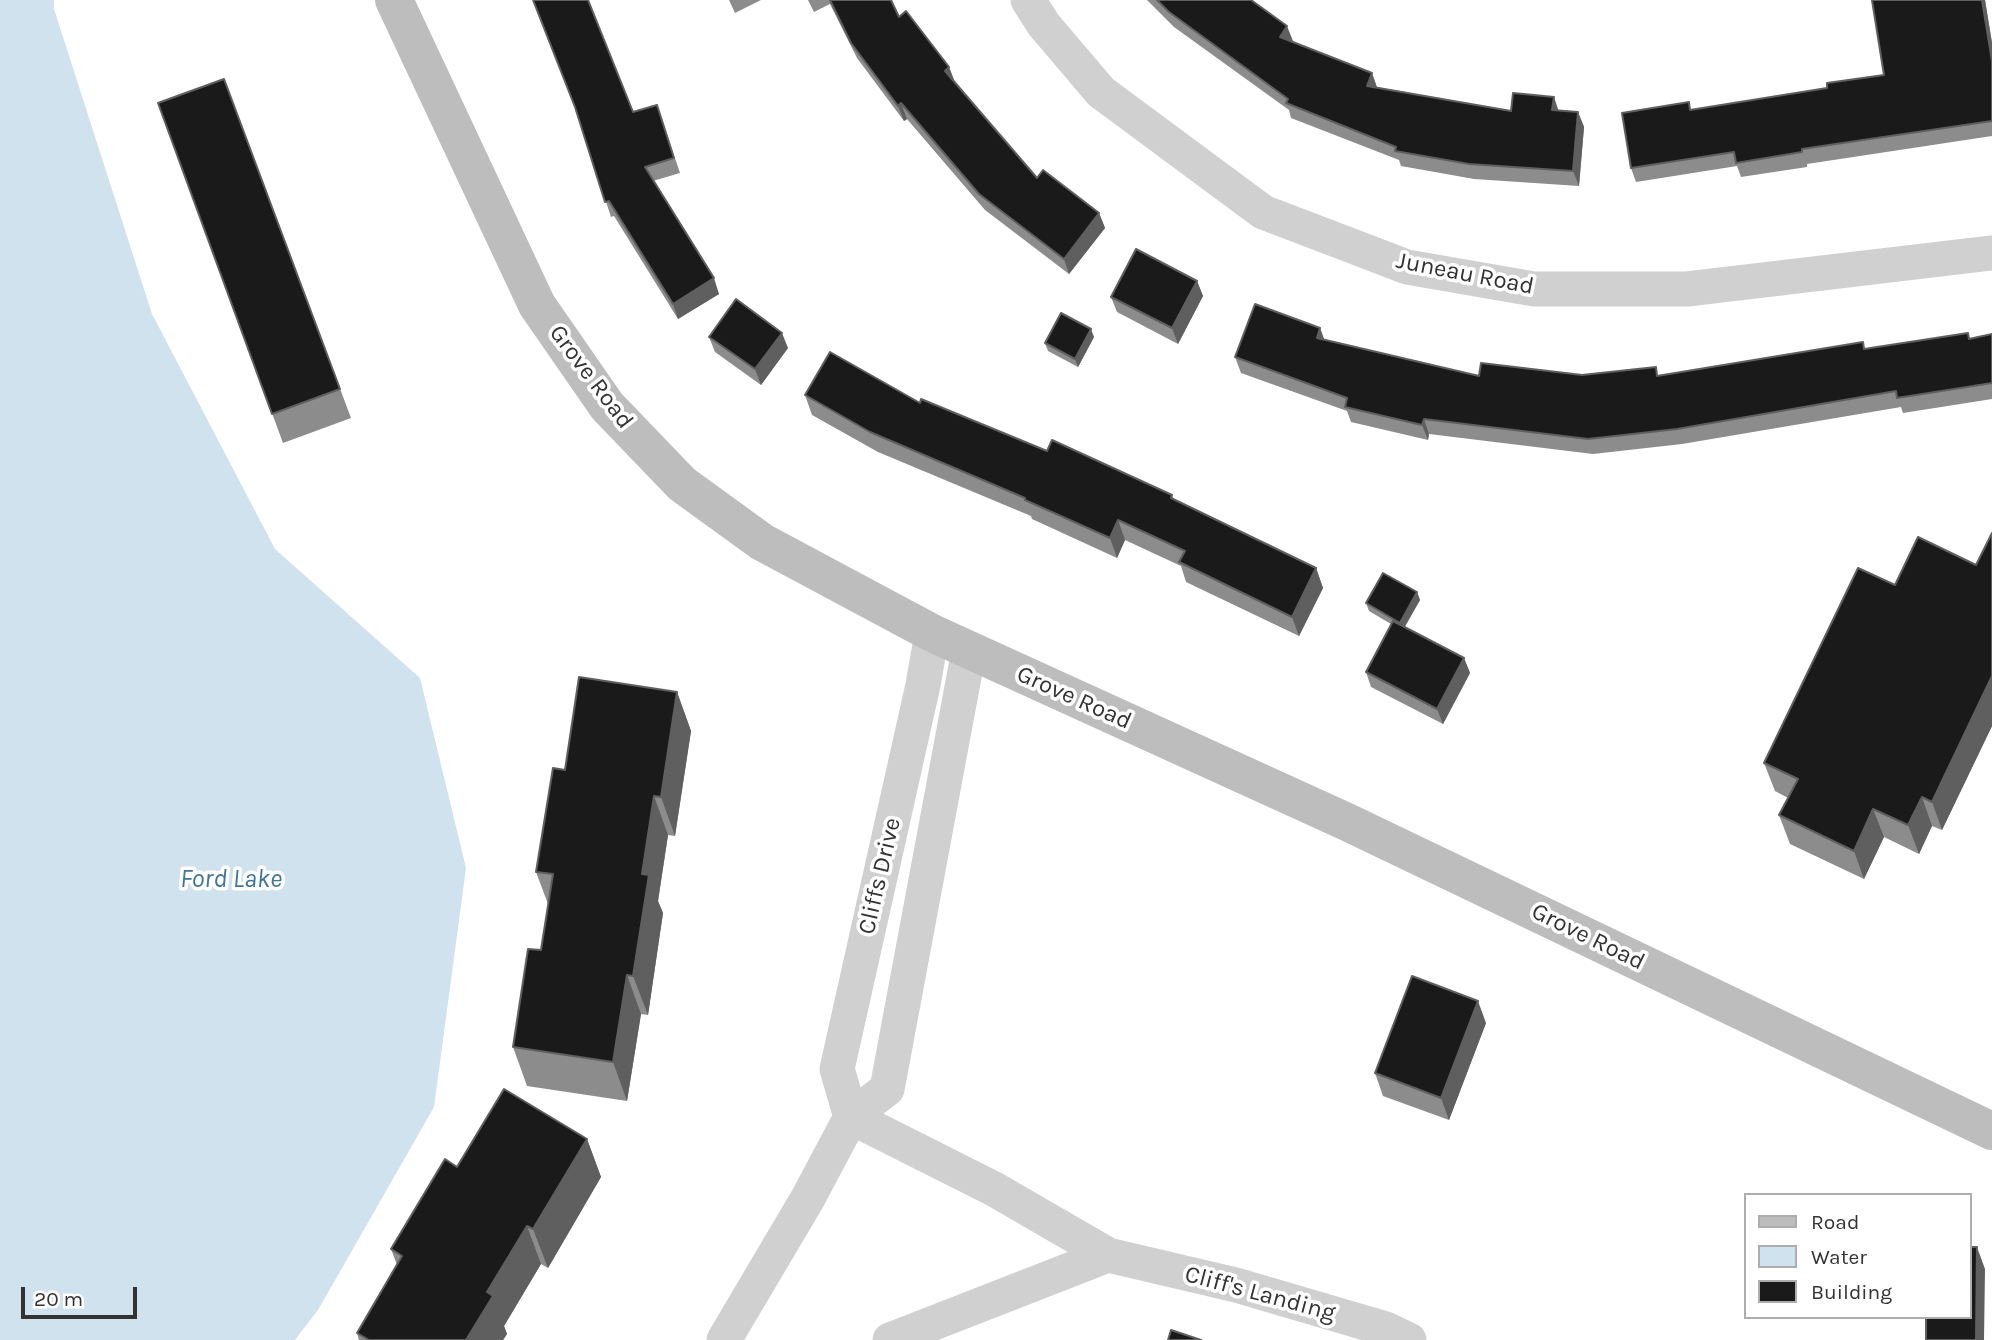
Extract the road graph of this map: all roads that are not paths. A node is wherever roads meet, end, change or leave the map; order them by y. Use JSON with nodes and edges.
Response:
{"nodes":[{"id":1,"x":394,"y":0,"type":"edge"},
{"id":2,"x":1028,"y":0,"type":"edge"},
{"id":3,"x":1992,"y":253,"type":"edge"},
{"id":4,"x":932,"y":633,"type":"junction"},
{"id":5,"x":969,"y":650,"type":"junction"},
{"id":6,"x":851,"y":1117,"type":"junction"},
{"id":7,"x":1992,"y":1131,"type":"edge"},
{"id":8,"x":1108,"y":1255,"type":"junction"},
{"id":9,"x":724,"y":1340,"type":"edge"},
{"id":10,"x":890,"y":1340,"type":"edge"},
{"id":11,"x":1409,"y":1340,"type":"edge"}],
"edges":[{"from":1,"to":4,"type":"main road","name":"Grove Road"},
{"from":2,"to":3,"type":"street","name":"Juneau Road"},
{"from":4,"to":5,"type":"main road","name":"Grove Road"},
{"from":4,"to":6,"type":"street","name":"Cliffs Drive"},
{"from":5,"to":6,"type":"street","name":"Cliffs Drive"},
{"from":5,"to":7,"type":"main road","name":"Grove Road"},
{"from":6,"to":8,"type":"street","name":"Cliff's Landing"},
{"from":6,"to":9,"type":"street","name":"Cliffs Drive"},
{"from":8,"to":10,"type":"street"},
{"from":8,"to":11,"type":"street","name":"Cliff's Landing"}]}
